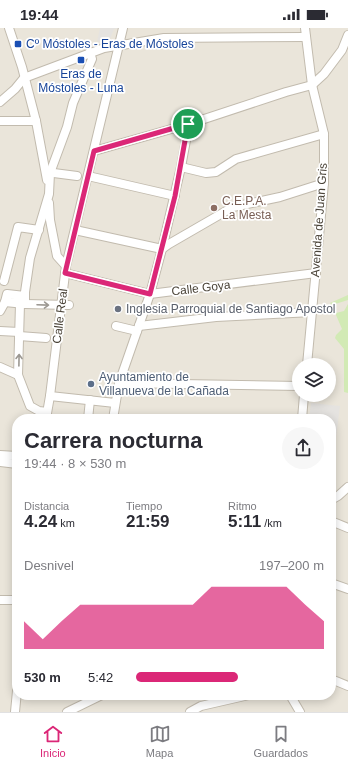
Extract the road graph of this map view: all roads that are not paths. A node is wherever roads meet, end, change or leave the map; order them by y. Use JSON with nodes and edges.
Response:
{"nodes":[{"id":1,"x":9,"y":28,"type":"edge"},
{"id":2,"x":123,"y":28,"type":"edge"},
{"id":3,"x":306,"y":28,"type":"edge"},
{"id":4,"x":348,"y":35,"type":"edge"},
{"id":5,"x":306,"y":37,"type":"junction"},
{"id":6,"x":119,"y":45,"type":"junction"},
{"id":7,"x":90,"y":52,"type":"junction"},
{"id":8,"x":24,"y":78,"type":"junction"},
{"id":9,"x":312,"y":85,"type":"junction"},
{"id":10,"x":0,"y":102,"type":"edge"},
{"id":11,"x":36,"y":120,"type":"junction"},
{"id":12,"x":0,"y":121,"type":"edge"},
{"id":13,"x":188,"y":124,"type":"junction"},
{"id":14,"x":324,"y":134,"type":"junction"},
{"id":15,"x":94,"y":151,"type":"junction"},
{"id":16,"x":181,"y":167,"type":"junction"},
{"id":17,"x":48,"y":172,"type":"junction"},
{"id":18,"x":77,"y":176,"type":"dead end"},
{"id":19,"x":88,"y":176,"type":"junction"},
{"id":20,"x":324,"y":183,"type":"junction"},
{"id":21,"x":49,"y":194,"type":"junction"},
{"id":22,"x":175,"y":196,"type":"junction"},
{"id":23,"x":39,"y":230,"type":"junction"},
{"id":24,"x":75,"y":230,"type":"junction"},
{"id":25,"x":162,"y":249,"type":"junction"},
{"id":26,"x":65,"y":270,"type":"junction"},
{"id":27,"x":316,"y":273,"type":"junction"},
{"id":28,"x":2,"y":279,"type":"edge"},
{"id":29,"x":150,"y":294,"type":"junction"},
{"id":30,"x":6,"y":298,"type":"junction"},
{"id":31,"x":23,"y":301,"type":"junction"},
{"id":32,"x":69,"y":305,"type":"dead end"},
{"id":33,"x":60,"y":306,"type":"junction"},
{"id":34,"x":0,"y":311,"type":"edge"},
{"id":35,"x":312,"y":312,"type":"junction"},
{"id":36,"x":116,"y":326,"type":"dead end"},
{"id":37,"x":138,"y":329,"type":"junction"},
{"id":38,"x":0,"y":331,"type":"edge"},
{"id":39,"x":19,"y":334,"type":"junction"},
{"id":40,"x":46,"y":338,"type":"dead end"},
{"id":41,"x":308,"y":358,"type":"edge"},
{"id":42,"x":115,"y":365,"type":"dead end"},
{"id":43,"x":124,"y":365,"type":"junction"},
{"id":44,"x":0,"y":367,"type":"edge"},
{"id":45,"x":18,"y":375,"type":"junction"},
{"id":46,"x":119,"y":383,"type":"junction"},
{"id":47,"x":292,"y":386,"type":"edge"},
{"id":48,"x":50,"y":396,"type":"junction"},
{"id":49,"x":90,"y":400,"type":"junction"},
{"id":50,"x":303,"y":402,"type":"edge"},
{"id":51,"x":115,"y":403,"type":"junction"},
{"id":52,"x":45,"y":414,"type":"edge"},
{"id":53,"x":47,"y":414,"type":"edge"},
{"id":54,"x":89,"y":414,"type":"edge"},
{"id":55,"x":114,"y":414,"type":"edge"},
{"id":56,"x":302,"y":414,"type":"edge"},
{"id":57,"x":0,"y":455,"type":"edge"},
{"id":58,"x":12,"y":456,"type":"edge"},
{"id":59,"x":0,"y":462,"type":"edge"},
{"id":60,"x":12,"y":463,"type":"edge"},
{"id":61,"x":348,"y":487,"type":"edge"},
{"id":62,"x":336,"y":497,"type":"edge"},
{"id":63,"x":336,"y":523,"type":"edge"},
{"id":64,"x":348,"y":528,"type":"edge"},
{"id":65,"x":336,"y":585,"type":"edge"},
{"id":66,"x":348,"y":589,"type":"edge"},
{"id":67,"x":0,"y":600,"type":"edge"},
{"id":68,"x":12,"y":600,"type":"edge"},
{"id":69,"x":336,"y":681,"type":"edge"},
{"id":70,"x":348,"y":686,"type":"edge"},
{"id":71,"x":16,"y":700,"type":"edge"},
{"id":72,"x":95,"y":700,"type":"edge"},
{"id":73,"x":227,"y":700,"type":"edge"},
{"id":74,"x":293,"y":700,"type":"edge"},
{"id":75,"x":82,"y":709,"type":"edge"},
{"id":76,"x":15,"y":712,"type":"edge"},
{"id":77,"x":67,"y":712,"type":"edge"},
{"id":78,"x":190,"y":712,"type":"edge"},
{"id":79,"x":300,"y":712,"type":"edge"}],
"edges":[{"from":1,"to":8,"type":"street"},
{"from":2,"to":6,"type":"street","name":"Calle Real"},
{"from":3,"to":5,"type":"street","name":"Avenida de Juan Gris"},
{"from":4,"to":9,"type":"street"},
{"from":5,"to":6,"type":"street"},
{"from":5,"to":9,"type":"street","name":"Avenida de Juan Gris"},
{"from":6,"to":7,"type":"street"},
{"from":6,"to":15,"type":"street","name":"Calle Real"},
{"from":7,"to":8,"type":"street"},
{"from":7,"to":17,"type":"street"},
{"from":8,"to":10,"type":"street"},
{"from":8,"to":11,"type":"street"},
{"from":9,"to":13,"type":"street"},
{"from":9,"to":14,"type":"street","name":"Avenida de Juan Gris"},
{"from":11,"to":12,"type":"street"},
{"from":11,"to":17,"type":"street"},
{"from":13,"to":15,"type":"street"},
{"from":13,"to":16,"type":"street"},
{"from":14,"to":16,"type":"street"},
{"from":14,"to":20,"type":"street","name":"Avenida de Juan Gris"},
{"from":15,"to":19,"type":"street","name":"Calle Real"},
{"from":16,"to":22,"type":"street"},
{"from":17,"to":18,"type":"street"},
{"from":17,"to":21,"type":"street"},
{"from":19,"to":22,"type":"street"},
{"from":19,"to":24,"type":"street","name":"Calle Real"},
{"from":20,"to":25,"type":"street"},
{"from":20,"to":27,"type":"street","name":"Avenida de Juan Gris"},
{"from":21,"to":23,"type":"street"},
{"from":21,"to":26,"type":"street"},
{"from":22,"to":25,"type":"street"},
{"from":23,"to":28,"type":"street"},
{"from":23,"to":31,"type":"street"},
{"from":24,"to":25,"type":"street"},
{"from":24,"to":26,"type":"street","name":"Calle Real"},
{"from":25,"to":29,"type":"street"},
{"from":26,"to":29,"type":"street","name":"Calle Goya"},
{"from":26,"to":33,"type":"street","name":"Calle Real"},
{"from":27,"to":29,"type":"street","name":"Calle Goya"},
{"from":27,"to":35,"type":"street","name":"Avenida de Juan Gris"},
{"from":28,"to":30,"type":"street"},
{"from":29,"to":37,"type":"street"},
{"from":30,"to":31,"type":"street"},
{"from":30,"to":34,"type":"street"},
{"from":31,"to":33,"type":"street","one_way":true},
{"from":31,"to":39,"type":"street"},
{"from":32,"to":33,"type":"street"},
{"from":33,"to":48,"type":"street","name":"Calle Real"},
{"from":35,"to":37,"type":"street"},
{"from":35,"to":41,"type":"street","name":"Avenida de Juan Gris"},
{"from":36,"to":37,"type":"street"},
{"from":37,"to":43,"type":"street"},
{"from":38,"to":39,"type":"street"},
{"from":39,"to":40,"type":"street"},
{"from":45,"to":39,"type":"street","one_way":true},
{"from":42,"to":43,"type":"street"},
{"from":43,"to":46,"type":"street"},
{"from":44,"to":45,"type":"street"},
{"from":45,"to":52,"type":"street"},
{"from":46,"to":47,"type":"street"},
{"from":46,"to":51,"type":"street"},
{"from":48,"to":49,"type":"street"},
{"from":48,"to":53,"type":"street","name":"Calle Real"},
{"from":49,"to":51,"type":"street"},
{"from":49,"to":54,"type":"street"},
{"from":50,"to":56,"type":"street"},
{"from":51,"to":55,"type":"street"},
{"from":57,"to":58,"type":"street"},
{"from":59,"to":60,"type":"street"},
{"from":61,"to":62,"type":"street"},
{"from":63,"to":64,"type":"street"},
{"from":65,"to":66,"type":"street"},
{"from":67,"to":68,"type":"street"},
{"from":69,"to":70,"type":"street"},
{"from":71,"to":76,"type":"street"},
{"from":72,"to":75,"type":"street"},
{"from":73,"to":78,"type":"street"},
{"from":74,"to":79,"type":"street"},
{"from":75,"to":77,"type":"street"}]}
